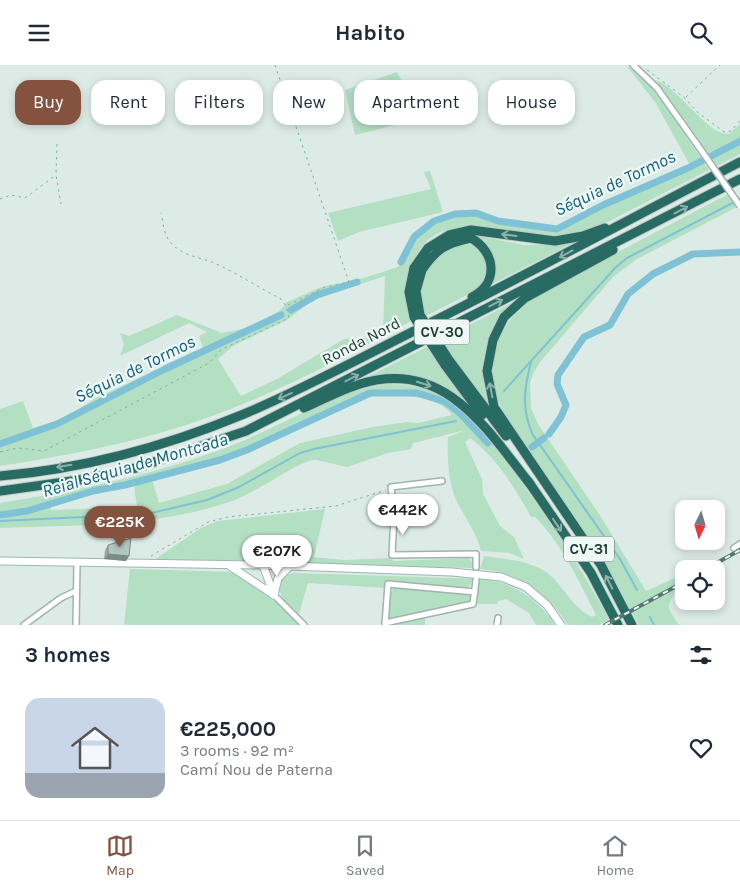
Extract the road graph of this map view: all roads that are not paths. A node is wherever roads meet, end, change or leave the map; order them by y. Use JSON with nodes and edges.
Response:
{"nodes":[{"id":1,"x":633,"y":65,"type":"edge"},
{"id":2,"x":740,"y":162,"type":"edge"},
{"id":3,"x":740,"y":179,"type":"edge"},
{"id":4,"x":656,"y":206,"type":"junction"},
{"id":5,"x":740,"y":206,"type":"edge"},
{"id":6,"x":638,"y":233,"type":"junction"},
{"id":7,"x":418,"y":269,"type":"junction"},
{"id":8,"x":407,"y":335,"type":"junction"},
{"id":9,"x":447,"y":362,"type":"junction"},
{"id":10,"x":246,"y":431,"type":"junction"},
{"id":11,"x":0,"y":476,"type":"edge"},
{"id":12,"x":539,"y":477,"type":"junction"},
{"id":13,"x":442,"y":481,"type":"dead end"},
{"id":14,"x":530,"y":485,"type":"junction"},
{"id":15,"x":0,"y":491,"type":"edge"},
{"id":16,"x":740,"y":544,"type":"edge"},
{"id":17,"x":734,"y":548,"type":"dead end"},
{"id":18,"x":0,"y":561,"type":"edge"},
{"id":19,"x":77,"y":563,"type":"junction"},
{"id":20,"x":228,"y":565,"type":"junction"},
{"id":21,"x":263,"y":565,"type":"junction"},
{"id":22,"x":290,"y":566,"type":"junction"},
{"id":23,"x":476,"y":567,"type":"dead end"},
{"id":24,"x":476,"y":580,"type":"dead end"},
{"id":25,"x":260,"y":584,"type":"junction"},
{"id":26,"x":76,"y":591,"type":"junction"},
{"id":27,"x":475,"y":592,"type":"junction"},
{"id":28,"x":274,"y":595,"type":"junction"},
{"id":29,"x":498,"y":618,"type":"dead end"},
{"id":30,"x":385,"y":624,"type":"edge"},
{"id":31,"x":24,"y":625,"type":"edge"},
{"id":32,"x":76,"y":625,"type":"edge"},
{"id":33,"x":304,"y":625,"type":"edge"},
{"id":34,"x":497,"y":625,"type":"edge"},
{"id":35,"x":561,"y":625,"type":"edge"},
{"id":36,"x":618,"y":625,"type":"edge"},
{"id":37,"x":632,"y":625,"type":"edge"}],
"edges":[{"from":1,"to":5,"type":"street","bridge":true},
{"from":2,"to":4,"type":"highway","name":"Ronda Nord","number":"CV-30"},
{"from":6,"to":3,"type":"highway","name":"Ronda Nord","number":"CV-30","one_way":true},
{"from":4,"to":7,"type":"highway","one_way":true},
{"from":4,"to":8,"type":"highway","name":"Ronda Nord","number":"CV-30","one_way":true},
{"from":10,"to":6,"type":"highway","name":"Ronda Nord","number":"CV-30","one_way":true},
{"from":12,"to":6,"type":"highway","one_way":true},
{"from":7,"to":8,"type":"highway"},
{"from":7,"to":9,"type":"highway","bridge":true},
{"from":8,"to":11,"type":"highway","name":"Ronda Nord","number":"CV-30","one_way":true},
{"from":9,"to":12,"type":"highway"},
{"from":9,"to":14,"type":"highway","number":"CV-31"},
{"from":10,"to":14,"type":"highway","one_way":true},
{"from":10,"to":15,"type":"highway","name":"Ronda Nord","number":"CV-30"},
{"from":37,"to":12,"type":"highway","number":"CV-31","one_way":true},
{"from":13,"to":23,"type":"street"},
{"from":14,"to":36,"type":"highway","number":"CV-31","one_way":true},
{"from":16,"to":17,"type":"street"},
{"from":18,"to":19,"type":"street"},
{"from":19,"to":20,"type":"street"},
{"from":19,"to":26,"type":"street"},
{"from":20,"to":21,"type":"street"},
{"from":20,"to":25,"type":"street"},
{"from":21,"to":22,"type":"street"},
{"from":21,"to":25,"type":"street"},
{"from":21,"to":28,"type":"street"},
{"from":22,"to":28,"type":"street"},
{"from":22,"to":35,"type":"street"},
{"from":24,"to":27,"type":"street"},
{"from":25,"to":28,"type":"street"},
{"from":26,"to":31,"type":"street"},
{"from":26,"to":32,"type":"street"},
{"from":27,"to":30,"type":"street"},
{"from":27,"to":30,"type":"street"},
{"from":28,"to":33,"type":"street"},
{"from":29,"to":34,"type":"street"}]}
